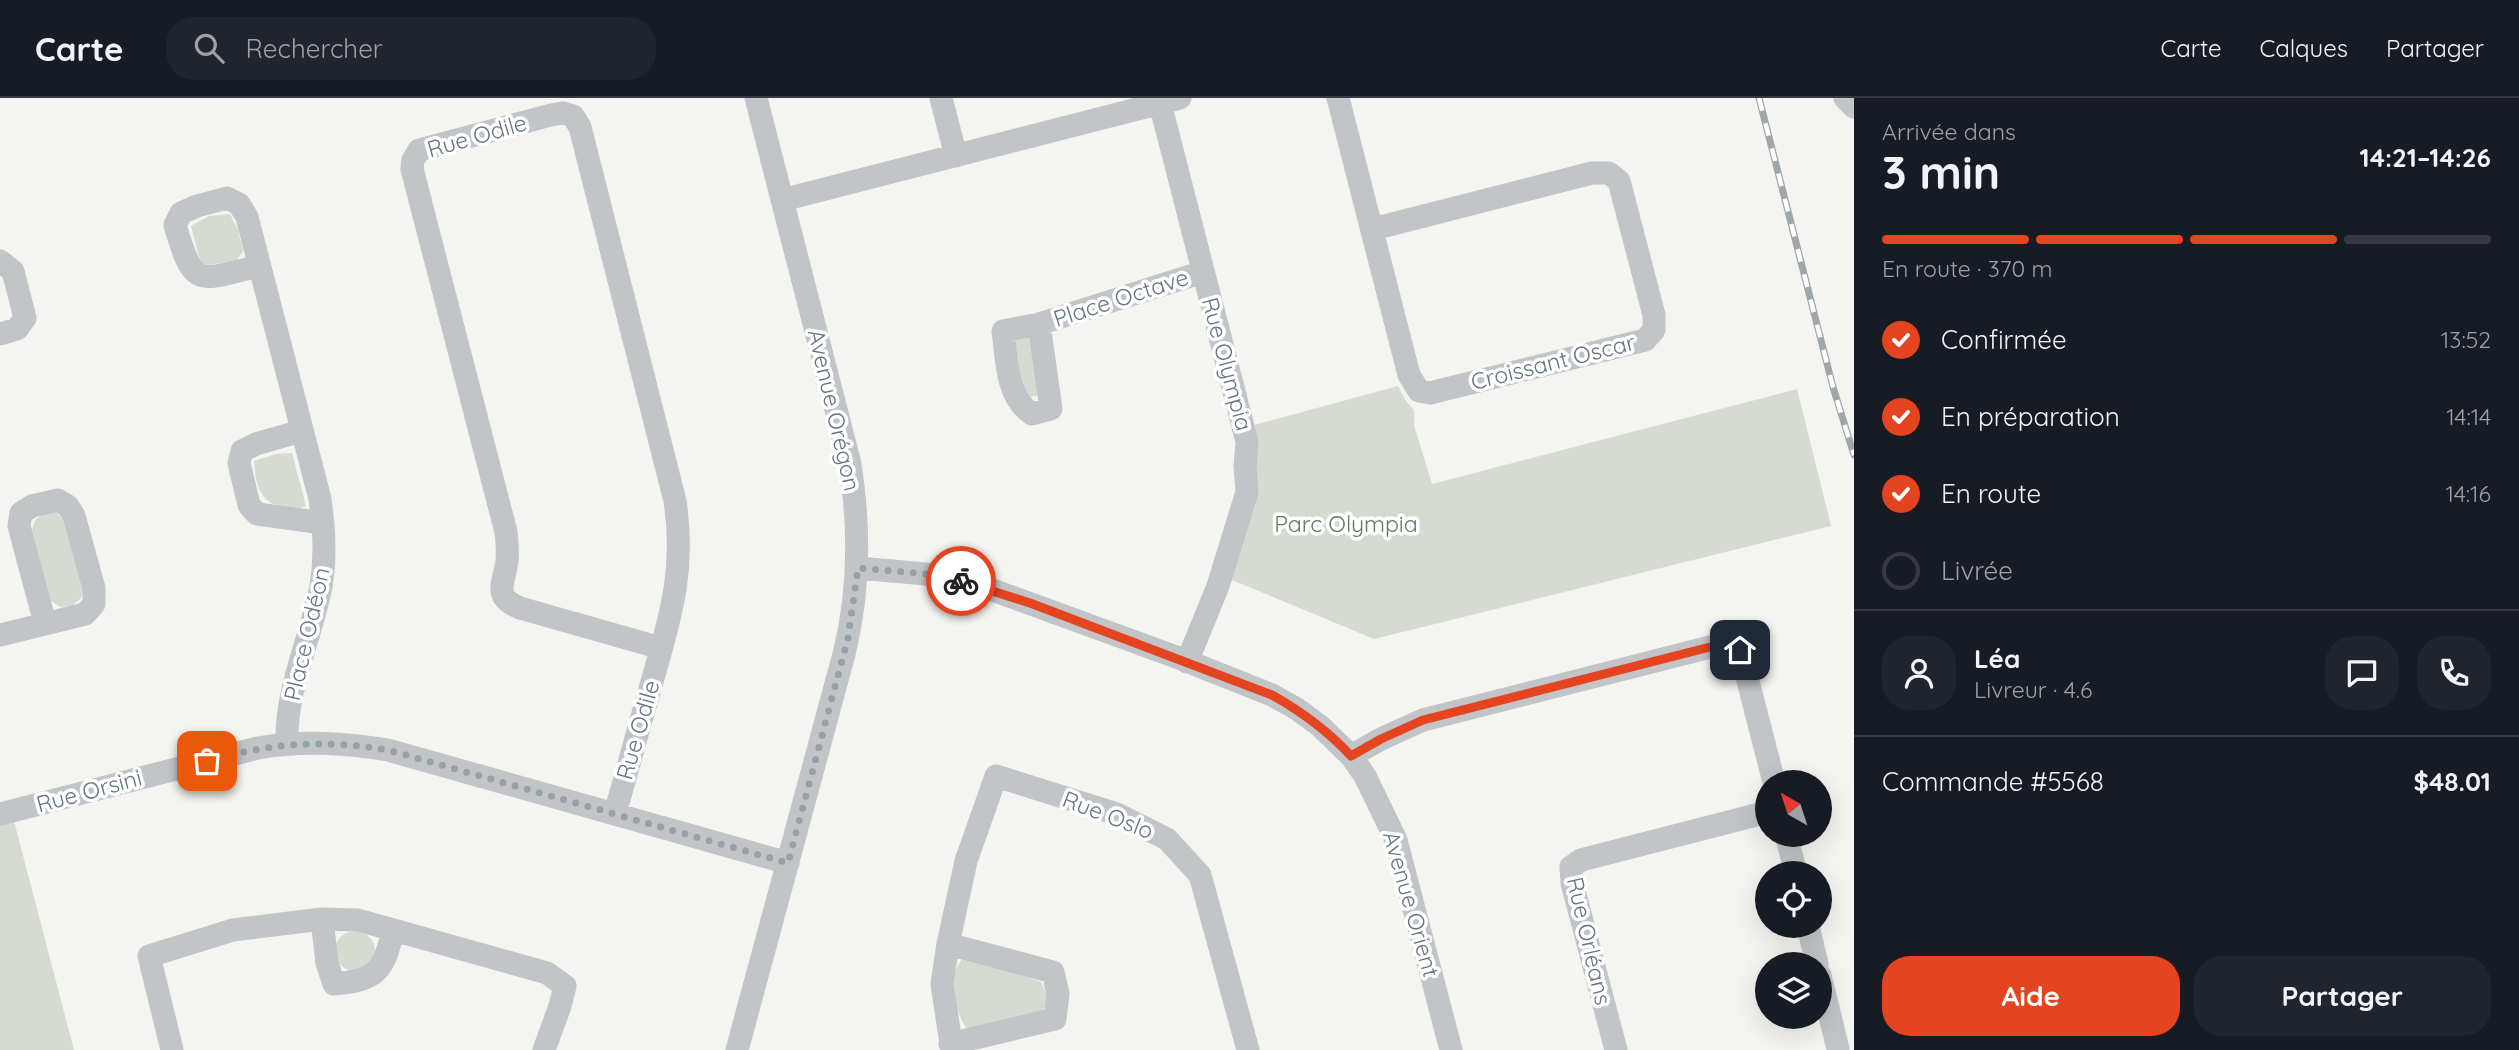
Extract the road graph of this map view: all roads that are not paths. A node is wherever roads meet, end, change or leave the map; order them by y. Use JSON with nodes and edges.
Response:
{"nodes":[{"id":1,"x":756,"y":98,"type":"edge"},
{"id":2,"x":940,"y":98,"type":"edge"},
{"id":3,"x":1338,"y":98,"type":"edge"},
{"id":4,"x":1845,"y":98,"type":"edge"},
{"id":5,"x":1170,"y":101,"type":"edge"},
{"id":6,"x":1854,"y":107,"type":"edge"},
{"id":7,"x":956,"y":156,"type":"junction"},
{"id":8,"x":782,"y":201,"type":"junction"},
{"id":9,"x":1373,"y":229,"type":"junction"},
{"id":10,"x":0,"y":261,"type":"edge"},
{"id":11,"x":259,"y":266,"type":"dead end"},
{"id":12,"x":1203,"y":272,"type":"junction"},
{"id":13,"x":1039,"y":324,"type":"dead end"},
{"id":14,"x":0,"y":334,"type":"edge"},
{"id":15,"x":301,"y":431,"type":"junction"},
{"id":16,"x":323,"y":523,"type":"junction"},
{"id":17,"x":858,"y":568,"type":"junction"},
{"id":18,"x":45,"y":623,"type":"junction"},
{"id":19,"x":0,"y":635,"type":"edge"},
{"id":20,"x":661,"y":648,"type":"junction"},
{"id":21,"x":1187,"y":662,"type":"junction"},
{"id":22,"x":287,"y":744,"type":"junction"},
{"id":23,"x":1351,"y":756,"type":"junction"},
{"id":24,"x":1770,"y":770,"type":"edge"},
{"id":25,"x":615,"y":813,"type":"junction"},
{"id":26,"x":0,"y":814,"type":"edge"},
{"id":27,"x":1755,"y":815,"type":"edge"},
{"id":28,"x":788,"y":863,"type":"junction"},
{"id":29,"x":322,"y":919,"type":"junction"},
{"id":30,"x":393,"y":930,"type":"junction"},
{"id":31,"x":947,"y":944,"type":"junction"},
{"id":32,"x":1832,"y":1029,"type":"edge"},
{"id":33,"x":951,"y":1047,"type":"edge"},
{"id":34,"x":172,"y":1050,"type":"edge"},
{"id":35,"x":544,"y":1050,"type":"edge"},
{"id":36,"x":737,"y":1050,"type":"edge"},
{"id":37,"x":1248,"y":1050,"type":"edge"},
{"id":38,"x":1451,"y":1050,"type":"edge"},
{"id":39,"x":1616,"y":1050,"type":"edge"},
{"id":40,"x":1836,"y":1050,"type":"edge"}],
"edges":[{"from":1,"to":8,"type":"street","name":"Avenue Orégon"},
{"from":2,"to":7,"type":"street"},
{"from":3,"to":9,"type":"street","name":"Croissant Oscar"},
{"from":4,"to":6,"type":"street"},
{"from":5,"to":7,"type":"street"},
{"from":5,"to":12,"type":"street","name":"Rue Olympia"},
{"from":7,"to":8,"type":"street"},
{"from":8,"to":17,"type":"street","name":"Avenue Orégon"},
{"from":9,"to":9,"type":"street","name":"Croissant Oscar"},
{"from":10,"to":14,"type":"street"},
{"from":11,"to":15,"type":"street","name":"Place Odéon"},
{"from":12,"to":13,"type":"street","name":"Place Octave"},
{"from":12,"to":21,"type":"street","name":"Rue Olympia"},
{"from":15,"to":16,"type":"street","name":"Place Odéon"},
{"from":15,"to":16,"type":"street"},
{"from":16,"to":22,"type":"street","name":"Place Odéon"},
{"from":17,"to":21,"type":"street","name":"Avenue Orient"},
{"from":17,"to":28,"type":"street","name":"Avenue Orégon"},
{"from":18,"to":18,"type":"street"},
{"from":18,"to":19,"type":"street"},
{"from":20,"to":20,"type":"street","name":"Rue Odile"},
{"from":20,"to":25,"type":"street","name":"Rue Odile"},
{"from":21,"to":23,"type":"street","name":"Avenue Orient"},
{"from":22,"to":25,"type":"street","name":"Rue Orsini"},
{"from":22,"to":26,"type":"street","name":"Rue Orsini"},
{"from":23,"to":24,"type":"street"},
{"from":23,"to":38,"type":"street","name":"Avenue Orient"},
{"from":25,"to":28,"type":"street","name":"Rue Orsini"},
{"from":27,"to":39,"type":"street","name":"Rue Orléans"},
{"from":28,"to":36,"type":"street","name":"Avenue Orégon"},
{"from":29,"to":30,"type":"street"},
{"from":29,"to":30,"type":"street"},
{"from":29,"to":34,"type":"street"},
{"from":30,"to":35,"type":"street"},
{"from":31,"to":33,"type":"street","name":"Rue Oslo"},
{"from":31,"to":33,"type":"street","name":"Rue Oslo"},
{"from":31,"to":37,"type":"street","name":"Rue Oslo"},
{"from":32,"to":40,"type":"street"}]}
